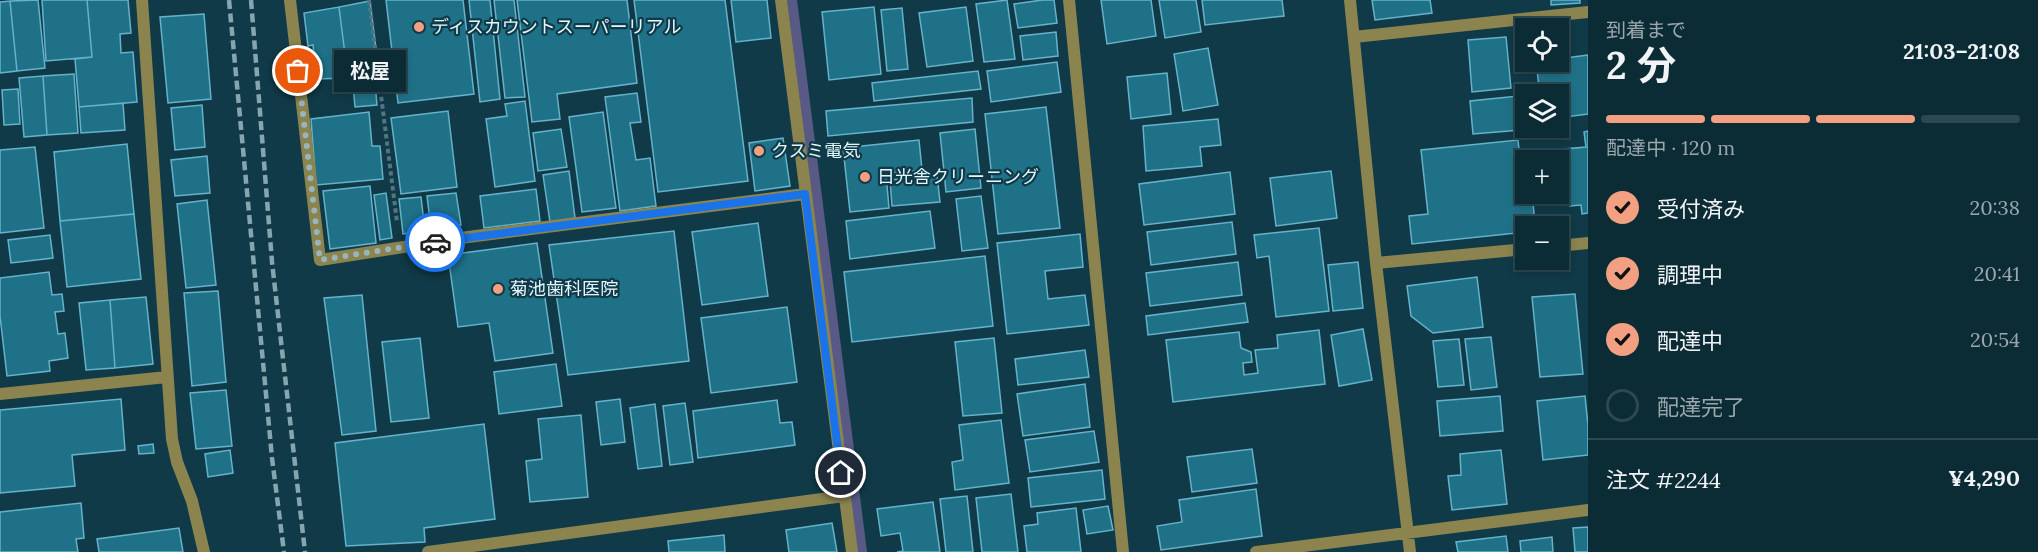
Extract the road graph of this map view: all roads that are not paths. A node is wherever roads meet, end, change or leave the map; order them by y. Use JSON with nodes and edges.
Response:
{"nodes":[{"id":1,"x":142,"y":0,"type":"edge"},
{"id":2,"x":290,"y":0,"type":"edge"},
{"id":3,"x":781,"y":0,"type":"edge"},
{"id":4,"x":1069,"y":0,"type":"edge"},
{"id":5,"x":1350,"y":0,"type":"edge"},
{"id":6,"x":1588,"y":12,"type":"edge"},
{"id":7,"x":1354,"y":37,"type":"junction"},
{"id":8,"x":805,"y":194,"type":"junction"},
{"id":9,"x":1588,"y":243,"type":"edge"},
{"id":10,"x":1569,"y":245,"type":"edge"},
{"id":11,"x":1515,"y":250,"type":"edge"},
{"id":12,"x":1376,"y":263,"type":"junction"},
{"id":13,"x":167,"y":377,"type":"junction"},
{"id":14,"x":0,"y":394,"type":"edge"},
{"id":15,"x":844,"y":496,"type":"junction"},
{"id":16,"x":1588,"y":510,"type":"edge"},
{"id":17,"x":1408,"y":533,"type":"junction"},
{"id":18,"x":204,"y":552,"type":"edge"},
{"id":19,"x":428,"y":552,"type":"edge"},
{"id":20,"x":852,"y":552,"type":"edge"},
{"id":21,"x":1123,"y":552,"type":"edge"},
{"id":22,"x":1256,"y":552,"type":"edge"},
{"id":23,"x":1410,"y":552,"type":"edge"}],
"edges":[{"from":1,"to":13,"type":"street"},
{"from":2,"to":8,"type":"street"},
{"from":3,"to":8,"type":"street"},
{"from":4,"to":21,"type":"street"},
{"from":5,"to":7,"type":"street"},
{"from":6,"to":7,"type":"street"},
{"from":7,"to":12,"type":"street"},
{"from":8,"to":15,"type":"street"},
{"from":9,"to":10,"type":"street"},
{"from":11,"to":12,"type":"street"},
{"from":12,"to":17,"type":"street"},
{"from":13,"to":14,"type":"street"},
{"from":13,"to":18,"type":"street"},
{"from":15,"to":19,"type":"street"},
{"from":15,"to":20,"type":"street"},
{"from":16,"to":17,"type":"street"},
{"from":17,"to":22,"type":"street"},
{"from":17,"to":23,"type":"street"}]}
